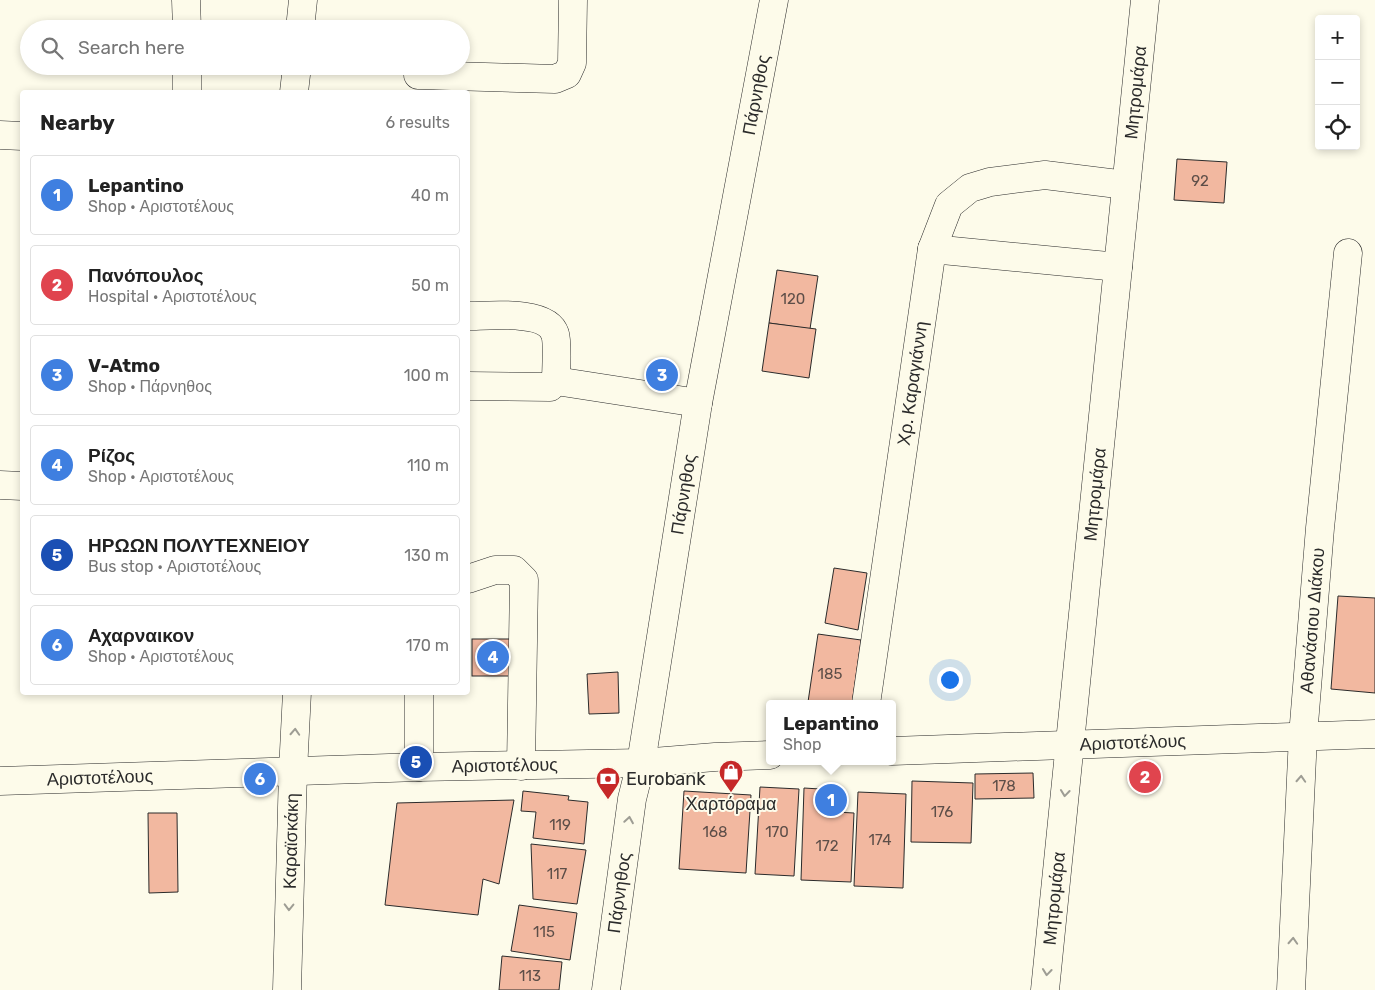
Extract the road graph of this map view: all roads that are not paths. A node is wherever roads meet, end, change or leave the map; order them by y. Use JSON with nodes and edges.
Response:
{"nodes":[{"id":1,"x":186,"y":0,"type":"edge"},
{"id":2,"x":303,"y":0,"type":"edge"},
{"id":3,"x":573,"y":0,"type":"edge"},
{"id":4,"x":774,"y":0,"type":"edge"},
{"id":5,"x":1145,"y":0,"type":"edge"},
{"id":6,"x":187,"y":20,"type":"edge"},
{"id":7,"x":301,"y":20,"type":"edge"},
{"id":8,"x":187,"y":75,"type":"edge"},
{"id":9,"x":296,"y":75,"type":"edge"},
{"id":10,"x":418,"y":75,"type":"dead end"},
{"id":11,"x":187,"y":90,"type":"edge"},
{"id":12,"x":294,"y":90,"type":"edge"},
{"id":13,"x":0,"y":135,"type":"edge"},
{"id":14,"x":20,"y":136,"type":"edge"},
{"id":15,"x":1126,"y":185,"type":"junction"},
{"id":16,"x":932,"y":249,"type":"junction"},
{"id":17,"x":1348,"y":253,"type":"dead end"},
{"id":18,"x":1118,"y":267,"type":"junction"},
{"id":19,"x":470,"y":316,"type":"edge"},
{"id":20,"x":556,"y":381,"type":"junction"},
{"id":21,"x":470,"y":386,"type":"edge"},
{"id":22,"x":698,"y":403,"type":"junction"},
{"id":23,"x":0,"y":485,"type":"edge"},
{"id":24,"x":20,"y":486,"type":"edge"},
{"id":25,"x":470,"y":578,"type":"edge"},
{"id":26,"x":297,"y":695,"type":"edge"},
{"id":27,"x":419,"y":695,"type":"edge"},
{"id":28,"x":867,"y":700,"type":"edge"},
{"id":29,"x":1375,"y":734,"type":"edge"},
{"id":30,"x":1303,"y":736,"type":"junction"},
{"id":31,"x":1069,"y":745,"type":"junction"},
{"id":32,"x":896,"y":751,"type":"edge"},
{"id":33,"x":766,"y":755,"type":"edge"},
{"id":34,"x":641,"y":763,"type":"junction"},
{"id":35,"x":521,"y":766,"type":"junction"},
{"id":36,"x":419,"y":767,"type":"junction"},
{"id":37,"x":293,"y":771,"type":"junction"},
{"id":38,"x":0,"y":781,"type":"edge"},
{"id":39,"x":287,"y":990,"type":"edge"},
{"id":40,"x":606,"y":990,"type":"edge"},
{"id":41,"x":1045,"y":990,"type":"edge"},
{"id":42,"x":1291,"y":990,"type":"edge"}],
"edges":[{"from":1,"to":6,"type":"street"},
{"from":2,"to":7,"type":"street"},
{"from":3,"to":10,"type":"street"},
{"from":4,"to":22,"type":"street","name":"Πάρνηθος"},
{"from":5,"to":15,"type":"street","name":"Μητρομάρα"},
{"from":8,"to":11,"type":"street"},
{"from":9,"to":12,"type":"street"},
{"from":13,"to":14,"type":"street"},
{"from":15,"to":16,"type":"street","name":"Χρ. Καραγιάννη"},
{"from":15,"to":18,"type":"street","name":"Μητρομάρα"},
{"from":16,"to":18,"type":"street"},
{"from":16,"to":28,"type":"street","name":"Χρ. Καραγιάννη"},
{"from":17,"to":30,"type":"street","name":"Αθανάσιου Διάκου"},
{"from":18,"to":31,"type":"street","name":"Μητρομάρα"},
{"from":19,"to":20,"type":"street"},
{"from":20,"to":21,"type":"street"},
{"from":20,"to":22,"type":"street"},
{"from":22,"to":34,"type":"street","name":"Πάρνηθος"},
{"from":23,"to":24,"type":"street"},
{"from":25,"to":35,"type":"street"},
{"from":37,"to":26,"type":"street","name":"Καραϊσκάκη","one_way":true},
{"from":27,"to":36,"type":"street"},
{"from":29,"to":30,"type":"street","name":"Αριστοτέλους"},
{"from":30,"to":31,"type":"street","name":"Αριστοτέλους"},
{"from":42,"to":30,"type":"street","name":"Αθανάσιου Διάκου","one_way":true},
{"from":31,"to":32,"type":"street","name":"Αριστοτέλους"},
{"from":31,"to":41,"type":"street","name":"Μητρομάρα","one_way":true},
{"from":33,"to":34,"type":"street","name":"Αριστοτέλους"},
{"from":34,"to":35,"type":"street","name":"Αριστοτέλους"},
{"from":40,"to":34,"type":"street","name":"Πάρνηθος","one_way":true},
{"from":35,"to":36,"type":"street","name":"Αριστοτέλους"},
{"from":36,"to":37,"type":"street","name":"Αριστοτέλους"},
{"from":37,"to":38,"type":"street","name":"Αριστοτέλους"},
{"from":37,"to":39,"type":"street","name":"Καραϊσκάκη","one_way":true}]}
